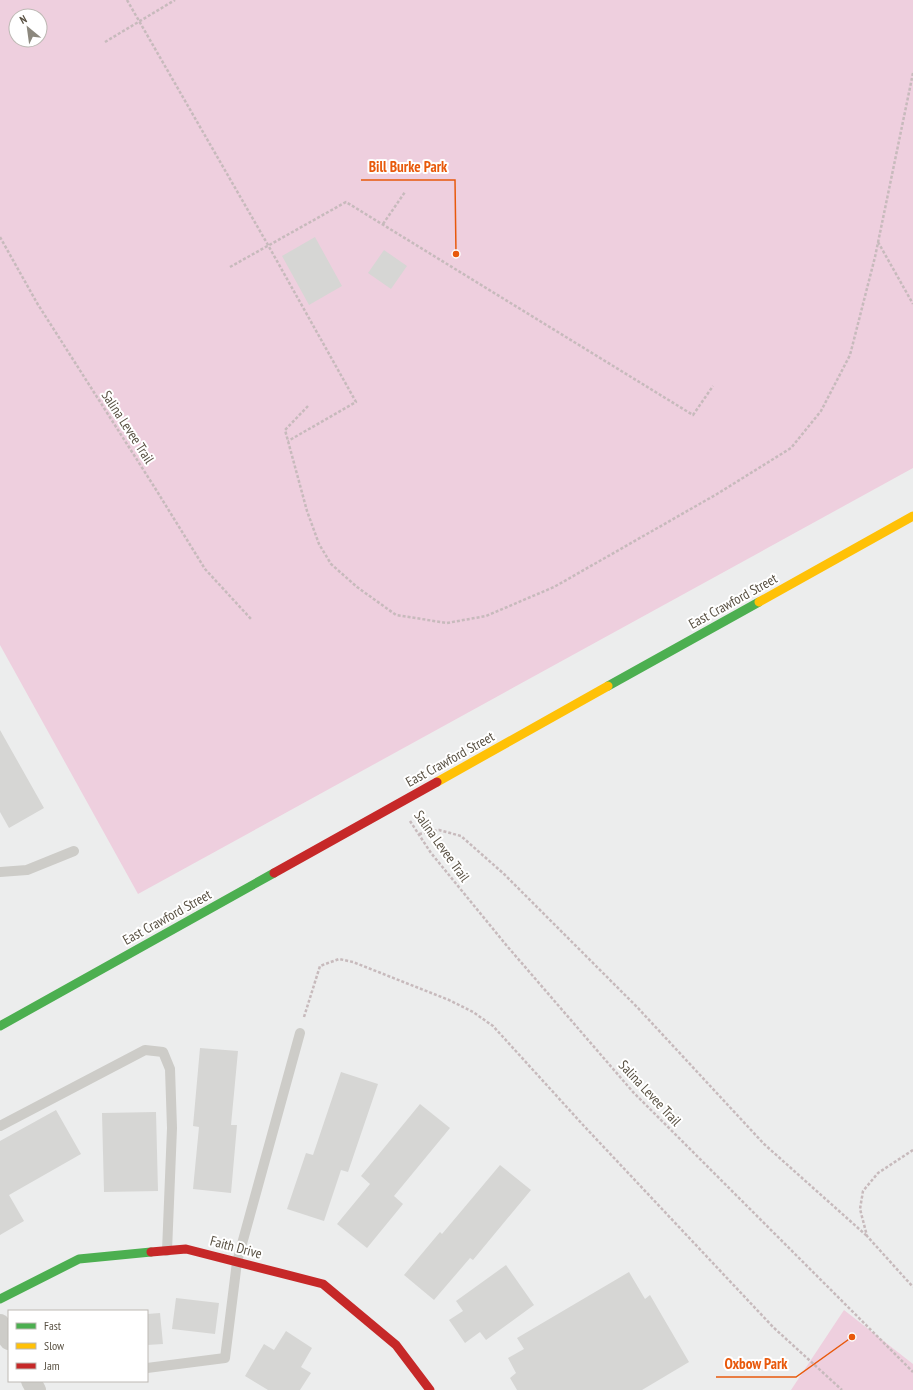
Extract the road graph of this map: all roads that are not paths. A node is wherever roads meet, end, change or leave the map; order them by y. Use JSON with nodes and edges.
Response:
{"nodes":[{"id":1,"x":913,"y":516,"type":"edge"},
{"id":2,"x":74,"y":851,"type":"dead end"},
{"id":3,"x":0,"y":872,"type":"edge"},
{"id":4,"x":0,"y":1026,"type":"edge"},
{"id":5,"x":300,"y":1033,"type":"road end"},
{"id":6,"x":0,"y":1126,"type":"edge"},
{"id":7,"x":167,"y":1251,"type":"junction"},
{"id":8,"x":237,"y":1262,"type":"junction"},
{"id":9,"x":0,"y":1300,"type":"edge"},
{"id":10,"x":0,"y":1324,"type":"edge"},
{"id":11,"x":8,"y":1338,"type":"edge"},
{"id":12,"x":148,"y":1368,"type":"edge"},
{"id":13,"x":430,"y":1390,"type":"edge"}],
"edges":[{"from":1,"to":4,"type":"street","name":"East Crawford Street"},
{"from":2,"to":3,"type":"lane"},
{"from":5,"to":8,"type":"lane"},
{"from":6,"to":7,"type":"lane"},
{"from":7,"to":8,"type":"street","name":"Faith Drive"},
{"from":7,"to":9,"type":"street","name":"Faith Drive"},
{"from":8,"to":12,"type":"lane"},
{"from":8,"to":13,"type":"street","name":"Faith Drive"},
{"from":10,"to":11,"type":"street"}]}
